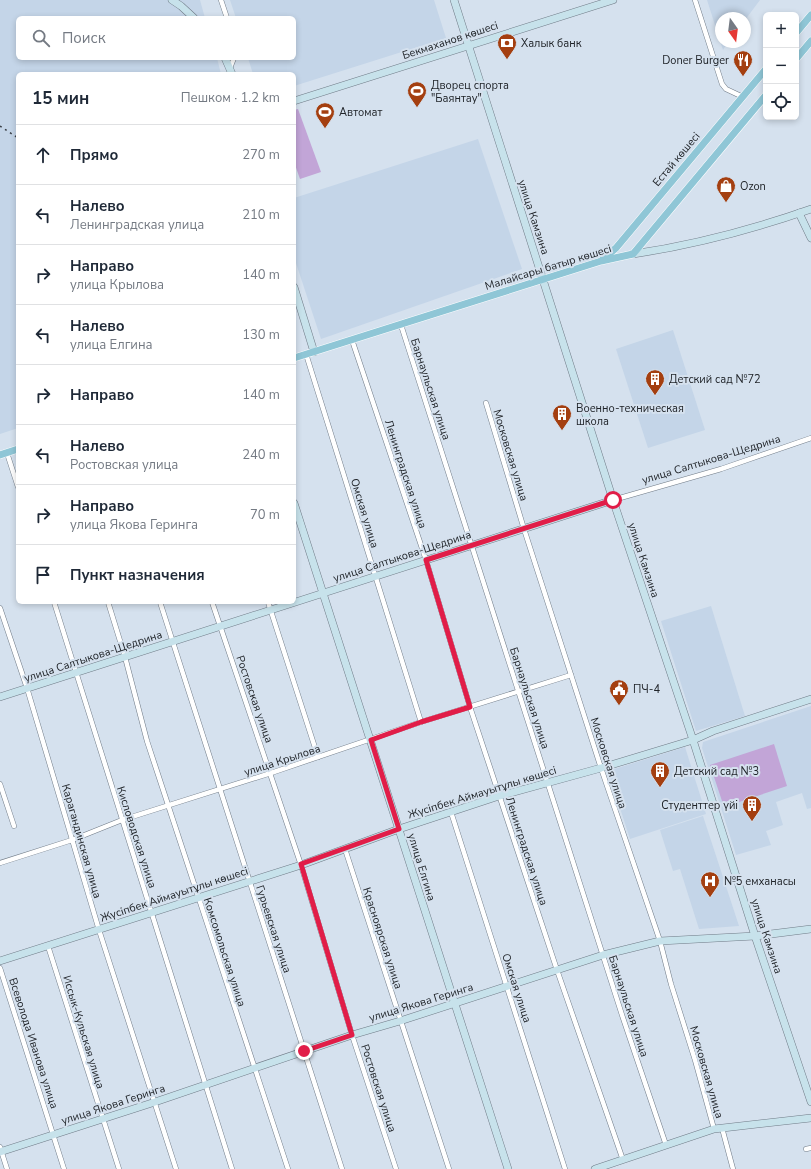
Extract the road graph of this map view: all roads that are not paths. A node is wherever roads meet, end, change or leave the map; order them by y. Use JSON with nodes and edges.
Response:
{"nodes":[{"id":1,"x":172,"y":0,"type":"edge"},
{"id":2,"x":221,"y":0,"type":"edge"},
{"id":3,"x":454,"y":0,"type":"edge"},
{"id":4,"x":613,"y":0,"type":"edge"},
{"id":5,"x":695,"y":0,"type":"edge"},
{"id":6,"x":811,"y":15,"type":"edge"},
{"id":7,"x":192,"y":16,"type":"edge"},
{"id":8,"x":226,"y":16,"type":"edge"},
{"id":9,"x":799,"y":29,"type":"edge"},
{"id":10,"x":811,"y":41,"type":"edge"},
{"id":11,"x":469,"y":45,"type":"junction"},
{"id":12,"x":799,"y":55,"type":"edge"},
{"id":13,"x":226,"y":60,"type":"edge"},
{"id":14,"x":234,"y":60,"type":"edge"},
{"id":15,"x":231,"y":71,"type":"edge"},
{"id":16,"x":763,"y":73,"type":"edge"},
{"id":17,"x":743,"y":98,"type":"junction"},
{"id":18,"x":763,"y":99,"type":"edge"},
{"id":19,"x":296,"y":100,"type":"edge"},
{"id":20,"x":811,"y":209,"type":"edge"},
{"id":21,"x":800,"y":213,"type":"junction"},
{"id":22,"x":811,"y":238,"type":"edge"},
{"id":23,"x":633,"y":254,"type":"junction"},
{"id":24,"x":601,"y":261,"type":"junction"},
{"id":25,"x":542,"y":280,"type":"junction"},
{"id":26,"x":296,"y":294,"type":"edge"},
{"id":27,"x":401,"y":325,"type":"junction"},
{"id":28,"x":352,"y":340,"type":"junction"},
{"id":29,"x":314,"y":352,"type":"junction"},
{"id":30,"x":306,"y":354,"type":"junction"},
{"id":31,"x":296,"y":357,"type":"edge"},
{"id":32,"x":486,"y":403,"type":"dead end"},
{"id":33,"x":811,"y":438,"type":"edge"},
{"id":34,"x":16,"y":450,"type":"edge"},
{"id":35,"x":4,"y":454,"type":"edge"},
{"id":36,"x":16,"y":482,"type":"edge"},
{"id":37,"x":613,"y":500,"type":"junction"},
{"id":38,"x":296,"y":510,"type":"edge"},
{"id":39,"x":524,"y":529,"type":"junction"},
{"id":40,"x":472,"y":545,"type":"junction"},
{"id":41,"x":426,"y":560,"type":"junction"},
{"id":42,"x":375,"y":577,"type":"junction"},
{"id":43,"x":322,"y":594,"type":"junction"},
{"id":44,"x":296,"y":603,"type":"edge"},
{"id":45,"x":55,"y":604,"type":"edge"},
{"id":46,"x":109,"y":604,"type":"edge"},
{"id":47,"x":161,"y":604,"type":"edge"},
{"id":48,"x":213,"y":604,"type":"edge"},
{"id":49,"x":269,"y":604,"type":"edge"},
{"id":50,"x":292,"y":604,"type":"edge"},
{"id":51,"x":0,"y":608,"type":"edge"},
{"id":52,"x":271,"y":611,"type":"junction"},
{"id":53,"x":220,"y":627,"type":"junction"},
{"id":54,"x":172,"y":642,"type":"junction"},
{"id":55,"x":125,"y":657,"type":"junction"},
{"id":56,"x":76,"y":674,"type":"junction"},
{"id":57,"x":571,"y":675,"type":"junction"},
{"id":58,"x":27,"y":688,"type":"junction"},
{"id":59,"x":519,"y":691,"type":"junction"},
{"id":60,"x":0,"y":697,"type":"edge"},
{"id":61,"x":811,"y":699,"type":"edge"},
{"id":62,"x":470,"y":707,"type":"junction"},
{"id":63,"x":421,"y":722,"type":"junction"},
{"id":64,"x":371,"y":740,"type":"junction"},
{"id":65,"x":693,"y":740,"type":"junction"},
{"id":66,"x":318,"y":757,"type":"junction"},
{"id":67,"x":601,"y":768,"type":"junction"},
{"id":68,"x":271,"y":773,"type":"junction"},
{"id":69,"x":548,"y":782,"type":"junction"},
{"id":70,"x":0,"y":784,"type":"edge"},
{"id":71,"x":220,"y":790,"type":"junction"},
{"id":72,"x":499,"y":796,"type":"junction"},
{"id":73,"x":168,"y":805,"type":"junction"},
{"id":74,"x":451,"y":812,"type":"junction"},
{"id":75,"x":122,"y":820,"type":"junction"},
{"id":76,"x":14,"y":826,"type":"dead end"},
{"id":77,"x":399,"y":829,"type":"junction"},
{"id":78,"x":72,"y":840,"type":"junction"},
{"id":79,"x":345,"y":849,"type":"junction"},
{"id":80,"x":0,"y":863,"type":"edge"},
{"id":81,"x":301,"y":864,"type":"junction"},
{"id":82,"x":250,"y":881,"type":"junction"},
{"id":83,"x":198,"y":898,"type":"junction"},
{"id":84,"x":152,"y":913,"type":"junction"},
{"id":85,"x":811,"y":929,"type":"edge"},
{"id":86,"x":98,"y":930,"type":"junction"},
{"id":87,"x":755,"y":936,"type":"junction"},
{"id":88,"x":660,"y":941,"type":"junction"},
{"id":89,"x":48,"y":946,"type":"junction"},
{"id":90,"x":603,"y":955,"type":"junction"},
{"id":91,"x":0,"y":961,"type":"edge"},
{"id":92,"x":0,"y":968,"type":"edge"},
{"id":93,"x":556,"y":970,"type":"junction"},
{"id":94,"x":507,"y":986,"type":"junction"},
{"id":95,"x":454,"y":1004,"type":"junction"},
{"id":96,"x":400,"y":1021,"type":"junction"},
{"id":97,"x":352,"y":1035,"type":"junction"},
{"id":98,"x":304,"y":1051,"type":"junction"},
{"id":99,"x":254,"y":1068,"type":"junction"},
{"id":100,"x":206,"y":1084,"type":"junction"},
{"id":101,"x":155,"y":1102,"type":"junction"},
{"id":102,"x":811,"y":1102,"type":"edge"},
{"id":103,"x":811,"y":1118,"type":"edge"},
{"id":104,"x":102,"y":1119,"type":"junction"},
{"id":105,"x":722,"y":1128,"type":"junction"},
{"id":106,"x":714,"y":1129,"type":"junction"},
{"id":107,"x":54,"y":1134,"type":"junction"},
{"id":108,"x":666,"y":1145,"type":"junction"},
{"id":109,"x":0,"y":1151,"type":"edge"},
{"id":110,"x":623,"y":1160,"type":"junction"},
{"id":111,"x":7,"y":1169,"type":"edge"},
{"id":112,"x":64,"y":1169,"type":"edge"},
{"id":113,"x":119,"y":1169,"type":"edge"},
{"id":114,"x":176,"y":1169,"type":"edge"},
{"id":115,"x":232,"y":1169,"type":"edge"},
{"id":116,"x":288,"y":1169,"type":"edge"},
{"id":117,"x":342,"y":1169,"type":"edge"},
{"id":118,"x":396,"y":1169,"type":"edge"},
{"id":119,"x":449,"y":1169,"type":"edge"},
{"id":120,"x":508,"y":1169,"type":"edge"},
{"id":121,"x":565,"y":1169,"type":"edge"},
{"id":122,"x":595,"y":1169,"type":"edge"},
{"id":123,"x":733,"y":1169,"type":"edge"}],
"edges":[{"from":1,"to":7,"type":"street"},
{"from":2,"to":8,"type":"street"},
{"from":3,"to":11,"type":"street","name":"улица Камзина"},
{"from":4,"to":11,"type":"street","name":"Бекмаханов көшесі"},
{"from":5,"to":17,"type":"street"},
{"from":6,"to":9,"type":"main road"},
{"from":10,"to":12,"type":"main road"},
{"from":11,"to":19,"type":"street","name":"Бекмаханов көшесі"},
{"from":11,"to":25,"type":"street","name":"улица Камзина"},
{"from":13,"to":15,"type":"street"},
{"from":14,"to":15,"type":"street"},
{"from":16,"to":17,"type":"main road","name":"Естай көшесі"},
{"from":17,"to":24,"type":"main road","name":"Естай көшесі"},
{"from":18,"to":23,"type":"main road"},
{"from":20,"to":21,"type":"street","name":"Малайсары батыр көшесі"},
{"from":21,"to":22,"type":"street"},
{"from":21,"to":23,"type":"street","name":"Малайсары батыр көшесі"},
{"from":23,"to":24,"type":"main road","name":"Малайсары батыр көшесі"},
{"from":24,"to":25,"type":"main road","name":"Малайсары батыр көшесі"},
{"from":25,"to":27,"type":"main road","name":"Малайсары батыр көшесі"},
{"from":25,"to":37,"type":"street","name":"улица Камзина"},
{"from":26,"to":29,"type":"street"},
{"from":27,"to":28,"type":"main road","name":"Малайсары батыр көшесі"},
{"from":27,"to":40,"type":"street","name":"Барнаульская улица"},
{"from":28,"to":29,"type":"main road","name":"Малайсары батыр көшесі"},
{"from":28,"to":41,"type":"street","name":"Ленинградская улица"},
{"from":29,"to":30,"type":"main road","name":"Малайсары батыр көшесі"},
{"from":30,"to":31,"type":"main road","name":"Малайсары батыр көшесі"},
{"from":30,"to":42,"type":"street","name":"Омская улица"},
{"from":32,"to":39,"type":"street","name":"Московская улица"},
{"from":33,"to":37,"type":"street","name":"улица Салтыкова-Щедрина"},
{"from":34,"to":35,"type":"main road"},
{"from":35,"to":36,"type":"street"},
{"from":37,"to":39,"type":"street","name":"улица Салтыкова-Щедрина"},
{"from":37,"to":65,"type":"street","name":"улица Камзина"},
{"from":38,"to":43,"type":"street","name":"улица Елгина"},
{"from":39,"to":40,"type":"street","name":"улица Салтыкова-Щедрина"},
{"from":39,"to":57,"type":"street","name":"Московская улица"},
{"from":40,"to":41,"type":"street","name":"улица Салтыкова-Щедрина"},
{"from":40,"to":59,"type":"street","name":"Барнаульская улица"},
{"from":41,"to":42,"type":"street","name":"улица Салтыкова-Щедрина"},
{"from":41,"to":62,"type":"street","name":"Ленинградская улица"},
{"from":42,"to":43,"type":"street","name":"улица Салтыкова-Щедрина"},
{"from":42,"to":63,"type":"street","name":"Омская улица"},
{"from":43,"to":44,"type":"street","name":"улица Салтыкова-Щедрина"},
{"from":43,"to":64,"type":"street","name":"улица Елгина"},
{"from":45,"to":56,"type":"street","name":"Кисловодская улица"},
{"from":46,"to":55,"type":"street","name":"Комсомольская улица"},
{"from":47,"to":54,"type":"street","name":"Гурьевская улица"},
{"from":48,"to":53,"type":"street","name":"Ростовская улица"},
{"from":49,"to":52,"type":"street"},
{"from":50,"to":52,"type":"street","name":"улица Салтыкова-Щедрина"},
{"from":51,"to":58,"type":"street","name":"Карагандинская улица"},
{"from":52,"to":53,"type":"street","name":"улица Салтыкова-Щедрина"},
{"from":52,"to":66,"type":"street"},
{"from":53,"to":54,"type":"street","name":"улица Салтыкова-Щедрина"},
{"from":53,"to":68,"type":"street","name":"Ростовская улица"},
{"from":54,"to":55,"type":"street","name":"улица Салтыкова-Щедрина"},
{"from":54,"to":71,"type":"street","name":"Гурьевская улица"},
{"from":55,"to":56,"type":"street","name":"улица Салтыкова-Щедрина"},
{"from":55,"to":73,"type":"street","name":"Комсомольская улица"},
{"from":56,"to":58,"type":"street","name":"улица Салтыкова-Щедрина"},
{"from":56,"to":75,"type":"street","name":"Кисловодская улица"},
{"from":57,"to":59,"type":"street","name":"улица Крылова"},
{"from":57,"to":67,"type":"street","name":"Московская улица"},
{"from":58,"to":60,"type":"street","name":"улица Салтыкова-Щедрина"},
{"from":58,"to":78,"type":"street","name":"Карагандинская улица"},
{"from":59,"to":62,"type":"street","name":"улица Крылова"},
{"from":59,"to":69,"type":"street","name":"Барнаульская улица"},
{"from":61,"to":65,"type":"street","name":"Жүсіпбек Аймауытұлы көшесі"},
{"from":62,"to":63,"type":"street","name":"улица Крылова"},
{"from":62,"to":72,"type":"street","name":"Ленинградская улица"},
{"from":63,"to":64,"type":"street","name":"улица Крылова"},
{"from":64,"to":66,"type":"street","name":"улица Крылова"},
{"from":64,"to":77,"type":"street","name":"улица Елгина"},
{"from":65,"to":67,"type":"street","name":"Жүсіпбек Аймауытұлы көшесі"},
{"from":65,"to":87,"type":"street","name":"улица Камзина"},
{"from":66,"to":68,"type":"street","name":"улица Крылова"},
{"from":67,"to":69,"type":"street","name":"Жүсіпбек Аймауытұлы көшесі"},
{"from":67,"to":88,"type":"street","name":"Московская улица"},
{"from":68,"to":71,"type":"street","name":"улица Крылова"},
{"from":68,"to":81,"type":"street","name":"Ростовская улица"},
{"from":69,"to":72,"type":"street","name":"Жүсіпбек Аймауытұлы көшесі"},
{"from":69,"to":90,"type":"street","name":"Барнаульская улица"},
{"from":70,"to":76,"type":"street"},
{"from":71,"to":73,"type":"street","name":"улица Крылова"},
{"from":71,"to":82,"type":"street","name":"Гурьевская улица"},
{"from":72,"to":74,"type":"street","name":"Жүсіпбек Аймауытұлы көшесі"},
{"from":72,"to":93,"type":"street","name":"Ленинградская улица"},
{"from":73,"to":75,"type":"street","name":"улица Крылова"},
{"from":73,"to":83,"type":"street","name":"Комсомольская улица"},
{"from":74,"to":77,"type":"street","name":"Жүсіпбек Аймауытұлы көшесі"},
{"from":74,"to":94,"type":"street","name":"Омская улица"},
{"from":75,"to":78,"type":"street","name":"улица Крылова"},
{"from":75,"to":84,"type":"street","name":"Кисловодская улица"},
{"from":77,"to":79,"type":"street","name":"Жүсіпбек Аймауытұлы көшесі"},
{"from":77,"to":95,"type":"street","name":"улица Елгина"},
{"from":78,"to":80,"type":"street","name":"улица Крылова"},
{"from":78,"to":86,"type":"street","name":"Карагандинская улица"},
{"from":79,"to":81,"type":"street","name":"Жүсіпбек Аймауытұлы көшесі"},
{"from":79,"to":96,"type":"street","name":"Красноярская улица"},
{"from":81,"to":82,"type":"street","name":"Жүсіпбек Аймауытұлы көшесі"},
{"from":81,"to":97,"type":"street","name":"Ростовская улица"},
{"from":82,"to":83,"type":"street","name":"Жүсіпбек Аймауытұлы көшесі"},
{"from":82,"to":98,"type":"street","name":"Гурьевская улица"},
{"from":83,"to":84,"type":"street","name":"Жүсіпбек Аймауытұлы көшесі"},
{"from":83,"to":99,"type":"street","name":"Комсомольская улица"},
{"from":84,"to":86,"type":"street","name":"Жүсіпбек Аймауытұлы көшесі"},
{"from":84,"to":100,"type":"street","name":"Кисловодская улица"},
{"from":85,"to":87,"type":"street","name":"улица Якова Геринга"},
{"from":86,"to":89,"type":"street","name":"Жүсіпбек Аймауытұлы көшесі"},
{"from":86,"to":101,"type":"street","name":"Карагандинская улица"},
{"from":87,"to":88,"type":"street","name":"улица Якова Геринга"},
{"from":87,"to":102,"type":"street","name":"улица Камзина"},
{"from":88,"to":90,"type":"street","name":"улица Якова Геринга"},
{"from":88,"to":106,"type":"street","name":"Московская улица"},
{"from":89,"to":91,"type":"street","name":"Жүсіпбек Аймауытұлы көшесі"},
{"from":89,"to":104,"type":"street","name":"Иссык-Кульская улица"},
{"from":90,"to":93,"type":"street","name":"улица Якова Геринга"},
{"from":90,"to":108,"type":"street","name":"Барнаульская улица"},
{"from":92,"to":107,"type":"street","name":"Всеволода Иванова улица"},
{"from":93,"to":94,"type":"street","name":"улица Якова Геринга"},
{"from":93,"to":110,"type":"street","name":"Ленинградская улица"},
{"from":94,"to":95,"type":"street","name":"улица Якова Геринга"},
{"from":94,"to":121,"type":"street","name":"Омская улица"},
{"from":95,"to":96,"type":"street","name":"улица Якова Геринга"},
{"from":95,"to":120,"type":"street","name":"улица Елгина"},
{"from":96,"to":97,"type":"street","name":"улица Якова Геринга"},
{"from":96,"to":119,"type":"street","name":"Красноярская улица"},
{"from":97,"to":98,"type":"street","name":"улица Якова Геринга"},
{"from":97,"to":118,"type":"street","name":"Ростовская улица"},
{"from":98,"to":99,"type":"street","name":"улица Якова Геринга"},
{"from":98,"to":117,"type":"street","name":"Гурьевская улица"},
{"from":99,"to":100,"type":"street","name":"улица Якова Геринга"},
{"from":99,"to":116,"type":"street","name":"Комсомольская улица"},
{"from":100,"to":101,"type":"street","name":"улица Якова Геринга"},
{"from":100,"to":115,"type":"street","name":"Кисловодская улица"},
{"from":101,"to":104,"type":"street","name":"улица Якова Геринга"},
{"from":101,"to":114,"type":"street","name":"Карагандинская улица"},
{"from":103,"to":105,"type":"street"},
{"from":104,"to":107,"type":"street","name":"улица Якова Геринга"},
{"from":104,"to":113,"type":"street","name":"Иссык-Кульская улица"},
{"from":105,"to":106,"type":"street"},
{"from":105,"to":123,"type":"street","name":"Московская улица"},
{"from":106,"to":108,"type":"street"},
{"from":107,"to":109,"type":"street","name":"улица Якова Геринга"},
{"from":107,"to":112,"type":"street","name":"Всеволода Иванова улица"},
{"from":108,"to":110,"type":"street"},
{"from":109,"to":111,"type":"street"},
{"from":110,"to":122,"type":"street"}]}
